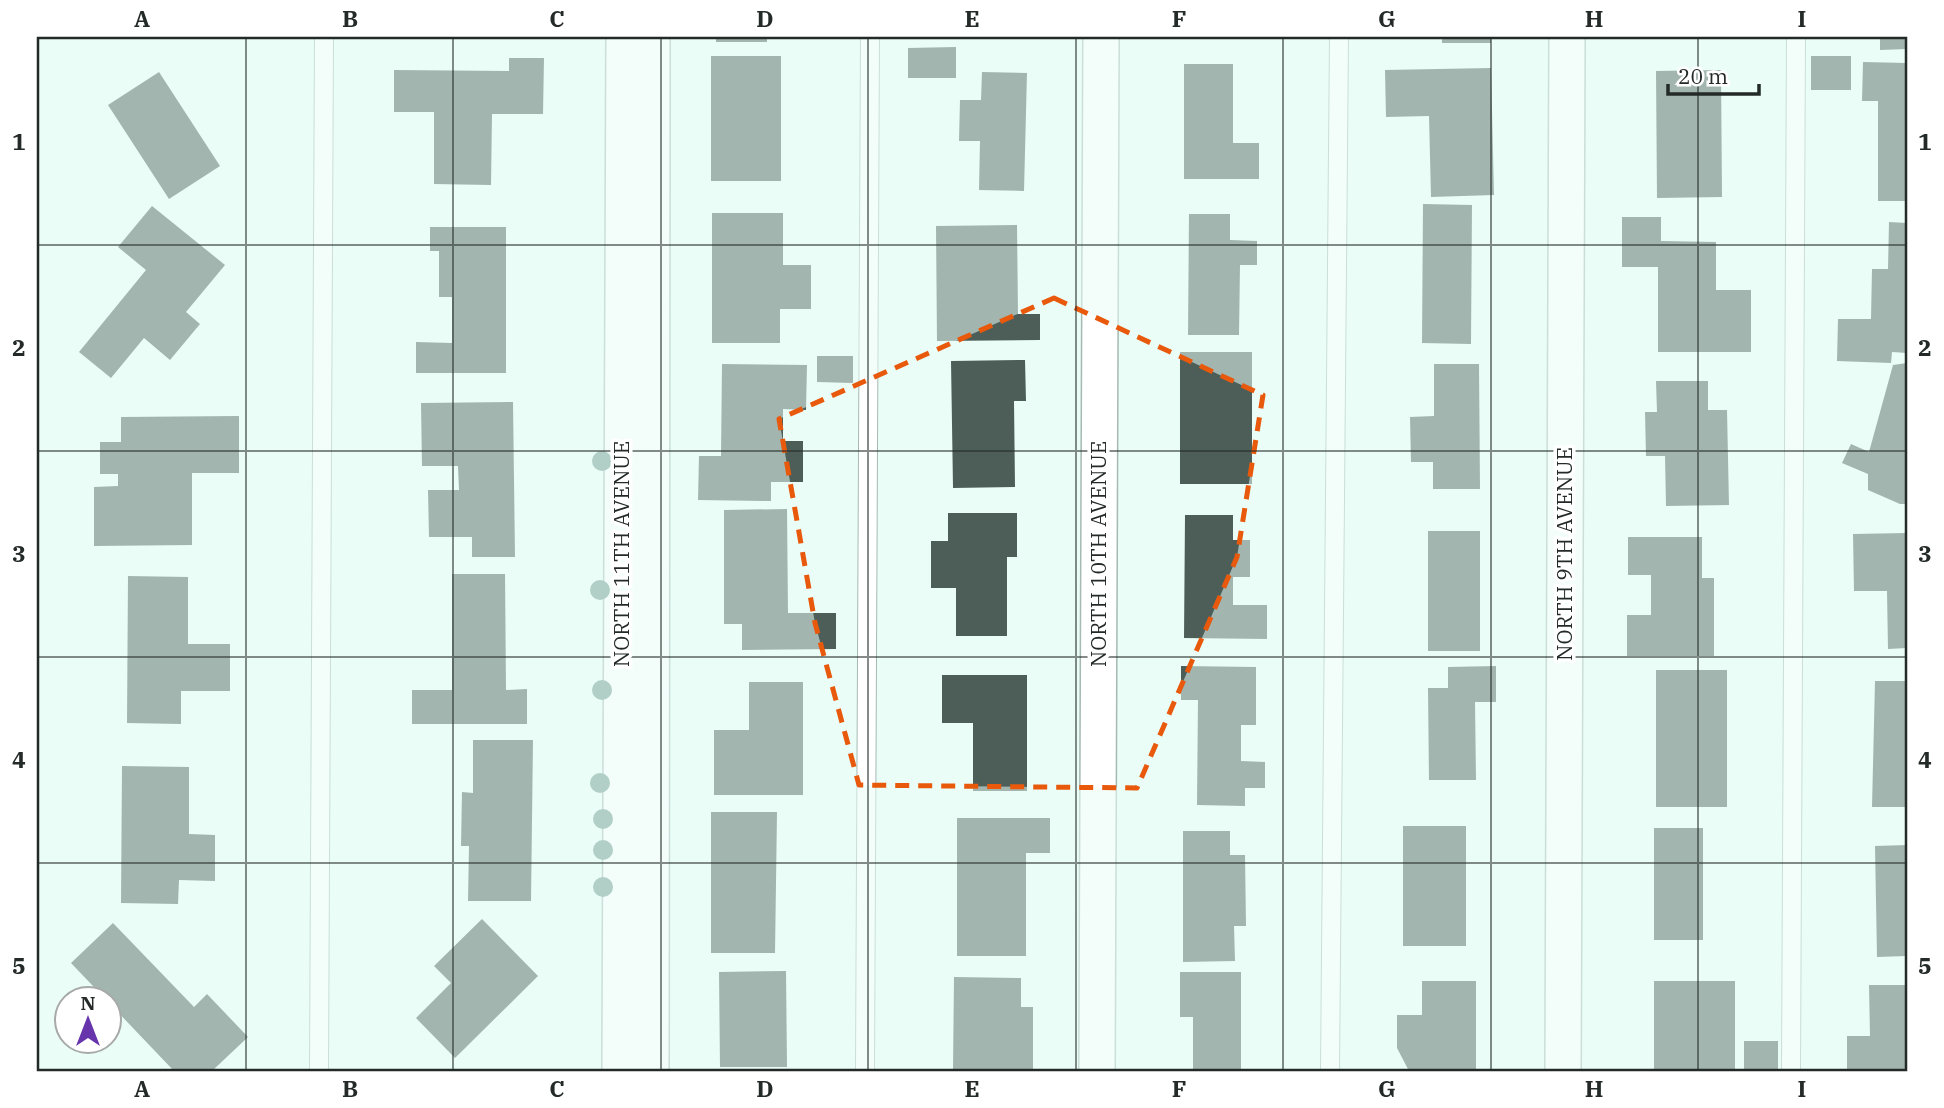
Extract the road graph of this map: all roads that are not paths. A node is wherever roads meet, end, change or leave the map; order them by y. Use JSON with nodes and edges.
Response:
{"nodes":[{"id":1,"x":324,"y":37,"type":"edge"},
{"id":2,"x":624,"y":37,"type":"edge"},
{"id":3,"x":652,"y":37,"type":"edge"},
{"id":4,"x":870,"y":37,"type":"edge"},
{"id":5,"x":1101,"y":37,"type":"edge"},
{"id":6,"x":1339,"y":37,"type":"edge"},
{"id":7,"x":1567,"y":37,"type":"edge"},
{"id":8,"x":1796,"y":37,"type":"edge"},
{"id":9,"x":318,"y":1071,"type":"edge"},
{"id":10,"x":620,"y":1071,"type":"edge"},
{"id":11,"x":651,"y":1071,"type":"edge"},
{"id":12,"x":865,"y":1071,"type":"edge"},
{"id":13,"x":1097,"y":1071,"type":"edge"},
{"id":14,"x":1330,"y":1071,"type":"edge"},
{"id":15,"x":1563,"y":1071,"type":"edge"},
{"id":16,"x":1791,"y":1071,"type":"edge"}],
"edges":[{"from":1,"to":9,"type":"lane"},
{"from":2,"to":10,"type":"street","name":"NORTH 11TH AVENUE"},
{"from":3,"to":11,"type":"street","name":"NORTH 11TH AVENUE"},
{"from":4,"to":12,"type":"lane"},
{"from":5,"to":13,"type":"street","name":"NORTH 10TH AVENUE"},
{"from":6,"to":14,"type":"lane"},
{"from":7,"to":15,"type":"street","name":"NORTH 9TH AVENUE"},
{"from":8,"to":16,"type":"lane"}]}
